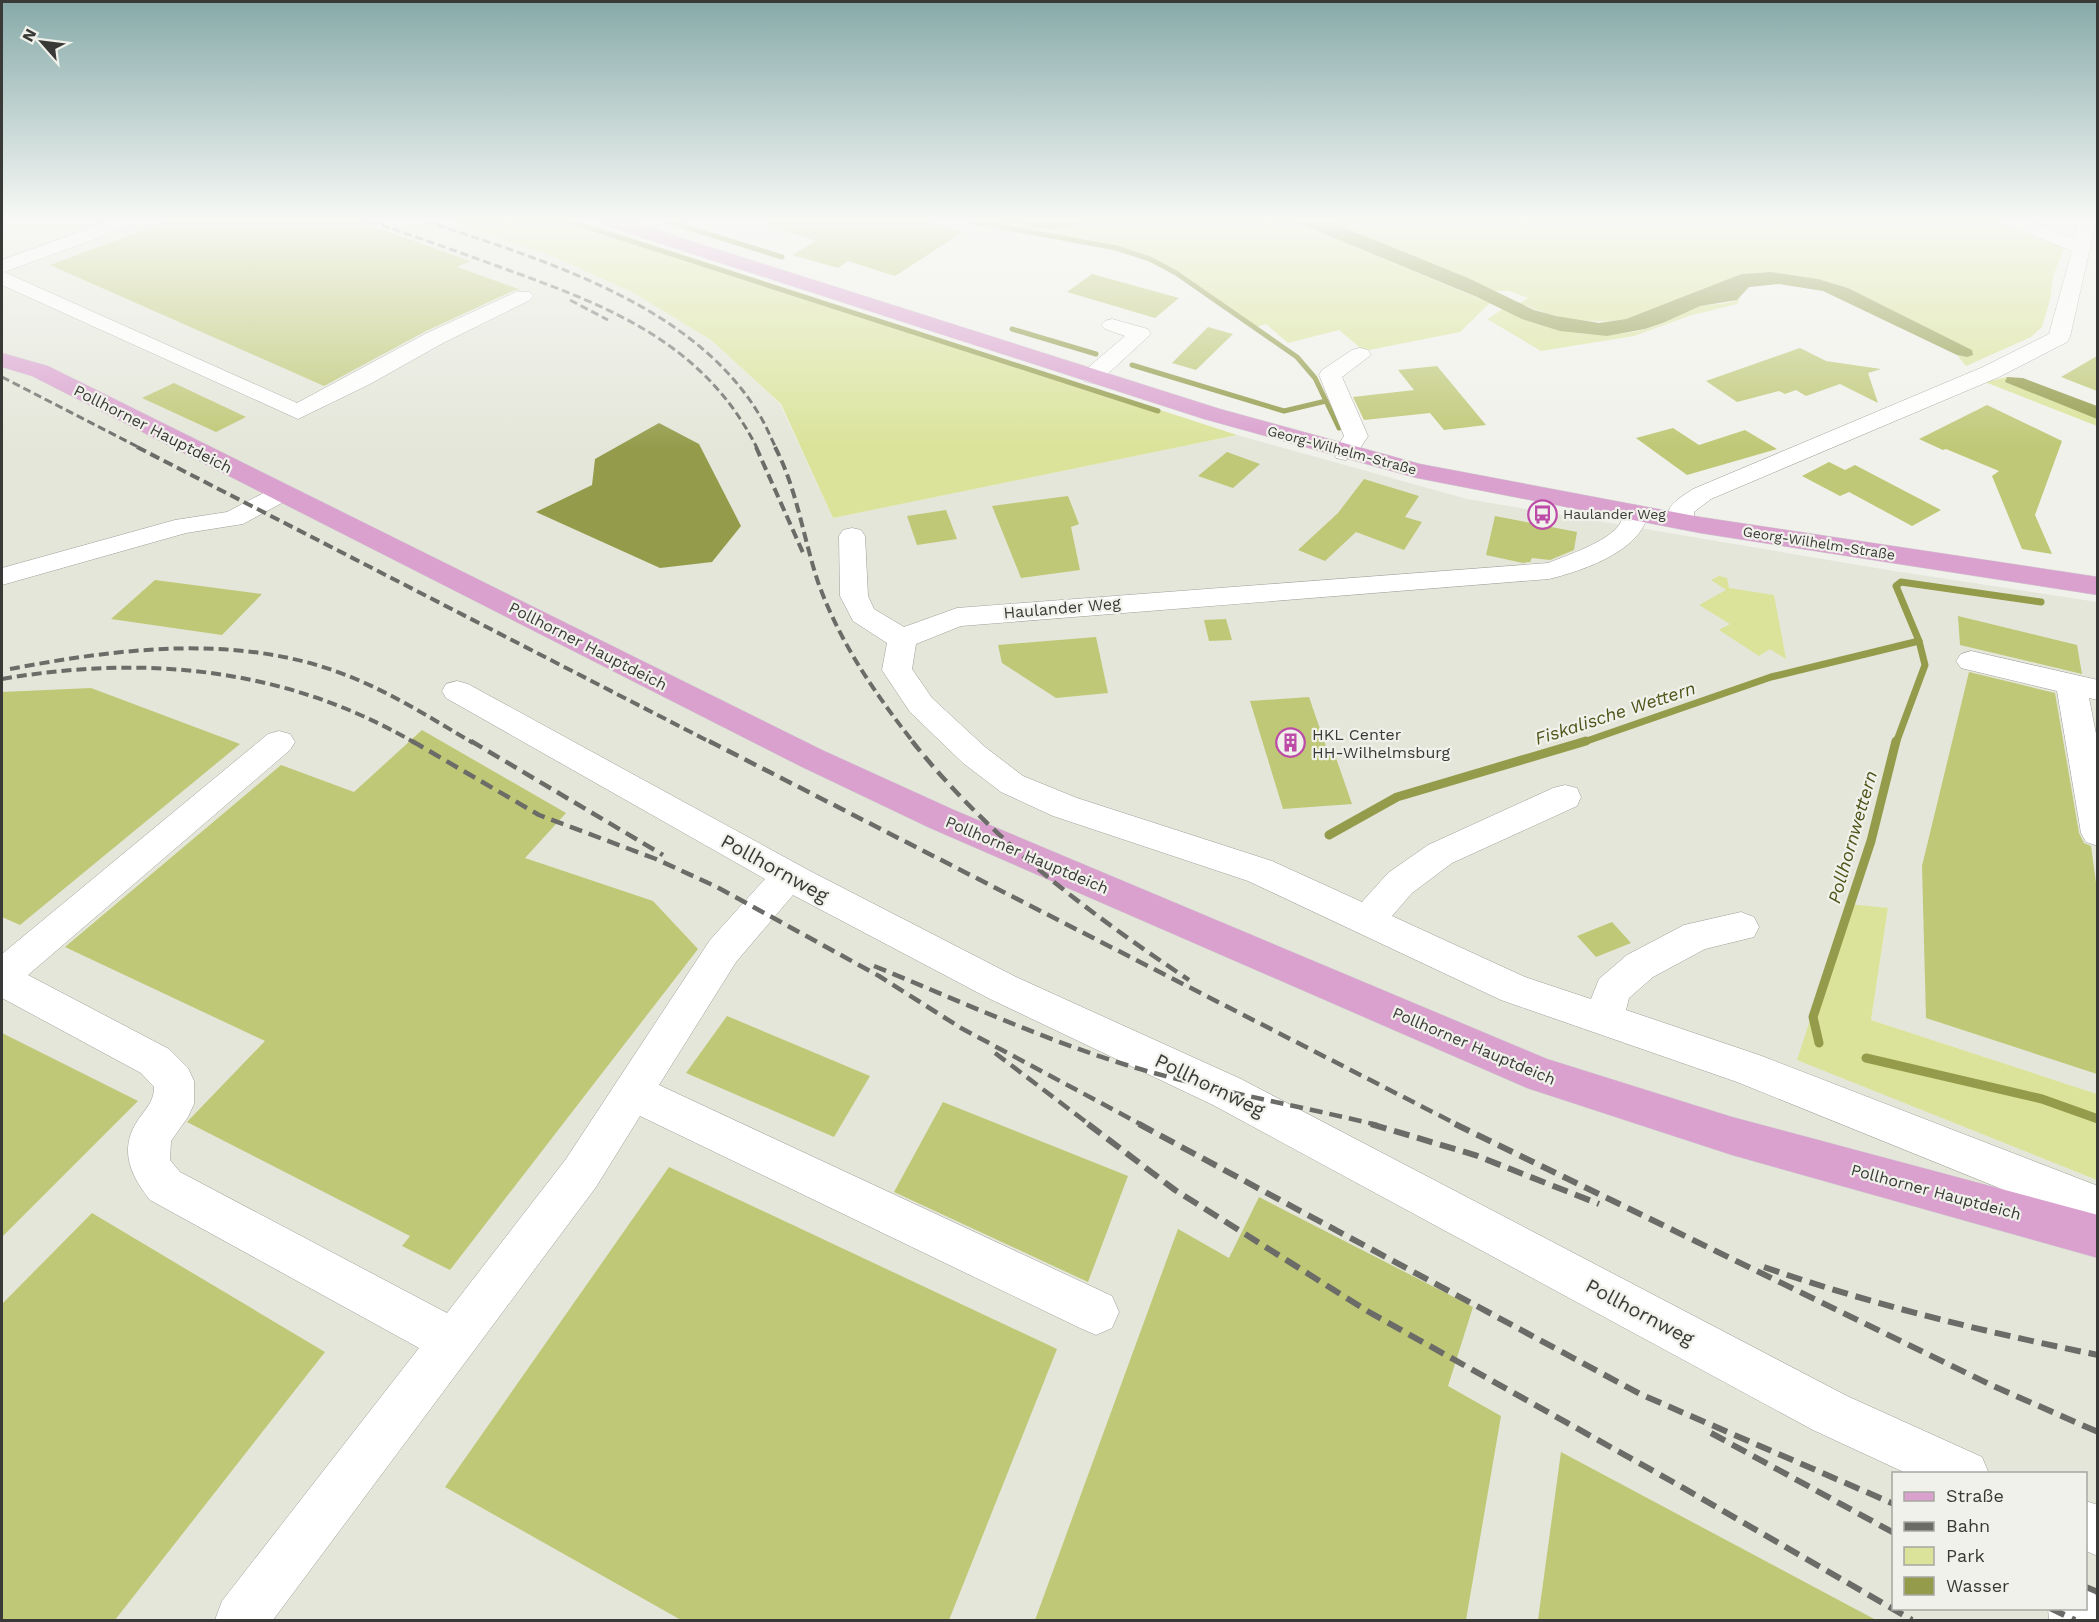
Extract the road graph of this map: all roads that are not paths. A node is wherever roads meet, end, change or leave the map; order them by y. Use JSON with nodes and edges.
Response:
{"nodes":[{"id":1,"x":43,"y":297,"type":"edge"},
{"id":2,"x":522,"y":297,"type":"edge"},
{"id":3,"x":845,"y":297,"type":"edge"},
{"id":4,"x":2069,"y":297,"type":"edge"},
{"id":5,"x":1112,"y":325,"type":"dead end"},
{"id":6,"x":1360,"y":355,"type":"dead end"},
{"id":7,"x":2,"y":360,"type":"edge"},
{"id":8,"x":1092,"y":376,"type":"junction"},
{"id":9,"x":1345,"y":453,"type":"junction"},
{"id":10,"x":282,"y":493,"type":"junction"},
{"id":11,"x":1635,"y":513,"type":"junction"},
{"id":12,"x":1681,"y":521,"type":"junction"},
{"id":13,"x":852,"y":536,"type":"dead end"},
{"id":14,"x":2,"y":577,"type":"edge"},
{"id":15,"x":2097,"y":587,"type":"edge"},
{"id":16,"x":902,"y":639,"type":"junction"},
{"id":17,"x":1971,"y":661,"type":"dead end"},
{"id":18,"x":2084,"y":687,"type":"edge"},
{"id":19,"x":457,"y":691,"type":"dead end"},
{"id":20,"x":279,"y":742,"type":"dead end"},
{"id":21,"x":1565,"y":797,"type":"dead end"},
{"id":22,"x":2097,"y":833,"type":"edge"},
{"id":23,"x":789,"y":876,"type":"junction"},
{"id":24,"x":1367,"y":921,"type":"junction"},
{"id":25,"x":1741,"y":927,"type":"dead end"},
{"id":26,"x":7,"y":964,"type":"edge"},
{"id":27,"x":1605,"y":1020,"type":"junction"},
{"id":28,"x":633,"y":1092,"type":"junction"},
{"id":29,"x":2097,"y":1207,"type":"edge"},
{"id":30,"x":2097,"y":1237,"type":"edge"},
{"id":31,"x":1096,"y":1312,"type":"dead end"},
{"id":32,"x":453,"y":1341,"type":"junction"},
{"id":33,"x":1963,"y":1472,"type":"edge"},
{"id":34,"x":241,"y":1620,"type":"edge"}],
"edges":[{"from":1,"to":2,"type":"street"},
{"from":3,"to":8,"type":"main road","name":"Georg-Wilhelm-Straße"},
{"from":4,"to":12,"type":"street"},
{"from":5,"to":8,"type":"street"},
{"from":6,"to":9,"type":"street"},
{"from":7,"to":10,"type":"main road","name":"Pollhorner Hauptdeich"},
{"from":8,"to":9,"type":"main road","name":"Georg-Wilhelm-Straße"},
{"from":9,"to":11,"type":"main road","name":"Georg-Wilhelm-Straße"},
{"from":10,"to":14,"type":"street"},
{"from":10,"to":30,"type":"main road","name":"Pollhorner Hauptdeich"},
{"from":11,"to":12,"type":"main road","name":"Georg-Wilhelm-Straße"},
{"from":11,"to":16,"type":"street","name":"Haulander Weg"},
{"from":12,"to":15,"type":"main road","name":"Georg-Wilhelm-Straße"},
{"from":13,"to":16,"type":"street"},
{"from":16,"to":24,"type":"street"},
{"from":17,"to":18,"type":"street"},
{"from":18,"to":22,"type":"street"},
{"from":19,"to":23,"type":"street","name":"Pollhornweg"},
{"from":20,"to":26,"type":"street"},
{"from":21,"to":24,"type":"street"},
{"from":23,"to":28,"type":"street"},
{"from":23,"to":33,"type":"street","name":"Pollhornweg"},
{"from":24,"to":27,"type":"street"},
{"from":25,"to":27,"type":"street"},
{"from":26,"to":32,"type":"street"},
{"from":27,"to":29,"type":"street"},
{"from":28,"to":31,"type":"street"},
{"from":28,"to":32,"type":"street"},
{"from":32,"to":34,"type":"street"}]}
